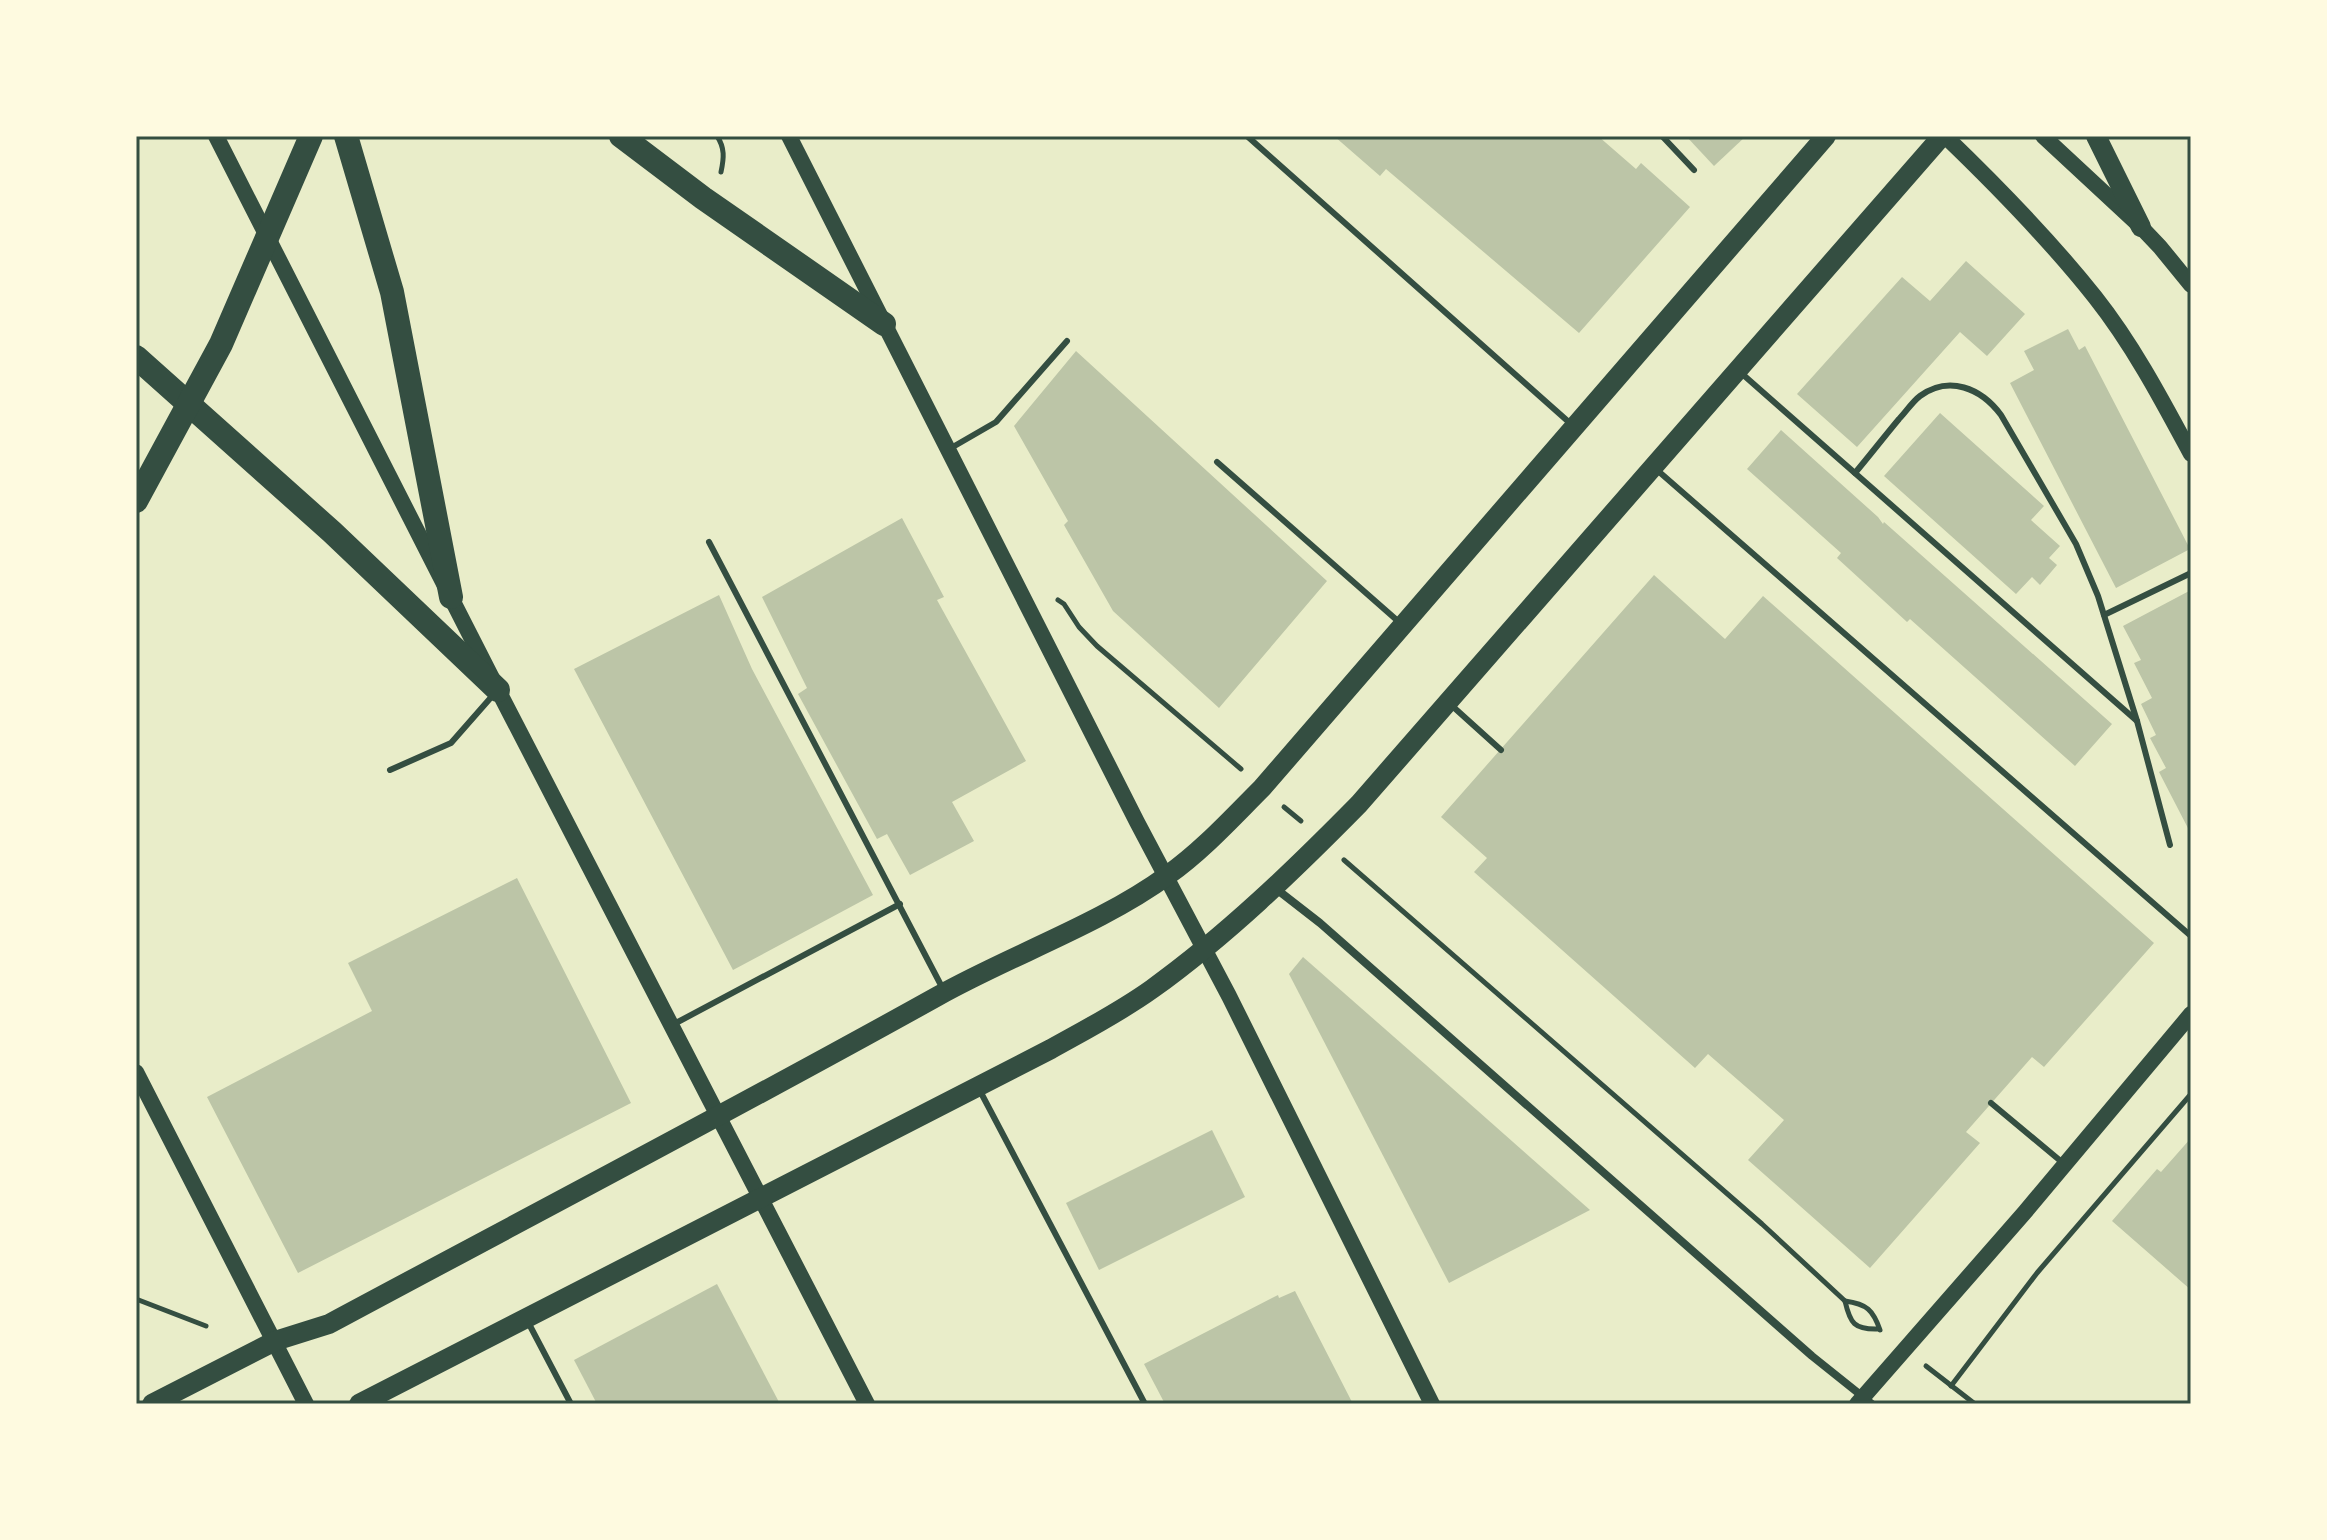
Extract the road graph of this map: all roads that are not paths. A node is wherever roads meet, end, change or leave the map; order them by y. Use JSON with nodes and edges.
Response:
{"nodes":[{"id":1,"x":216,"y":136,"type":"edge"},
{"id":2,"x":311,"y":136,"type":"edge"},
{"id":3,"x":346,"y":136,"type":"edge"},
{"id":4,"x":621,"y":136,"type":"edge"},
{"id":5,"x":789,"y":136,"type":"edge"},
{"id":6,"x":1247,"y":136,"type":"edge"},
{"id":7,"x":1662,"y":136,"type":"edge"},
{"id":8,"x":1826,"y":136,"type":"edge"},
{"id":9,"x":1943,"y":136,"type":"edge"},
{"id":10,"x":2043,"y":136,"type":"edge"},
{"id":11,"x":2096,"y":136,"type":"edge"},
{"id":12,"x":1694,"y":170,"type":"dead end"},
{"id":13,"x":2141,"y":227,"type":"junction"},
{"id":14,"x":2191,"y":285,"type":"edge"},
{"id":15,"x":884,"y":324,"type":"junction"},
{"id":16,"x":1067,"y":341,"type":"dead end"},
{"id":17,"x":136,"y":357,"type":"edge"},
{"id":18,"x":1738,"y":370,"type":"junction"},
{"id":19,"x":1574,"y":426,"type":"junction"},
{"id":20,"x":947,"y":450,"type":"junction"},
{"id":21,"x":2191,"y":454,"type":"edge"},
{"id":22,"x":1217,"y":462,"type":"dead end"},
{"id":23,"x":1654,"y":467,"type":"junction"},
{"id":24,"x":1855,"y":473,"type":"junction"},
{"id":25,"x":136,"y":501,"type":"edge"},
{"id":26,"x":709,"y":542,"type":"dead end"},
{"id":27,"x":2191,"y":573,"type":"edge"},
{"id":28,"x":451,"y":597,"type":"junction"},
{"id":29,"x":2104,"y":615,"type":"junction"},
{"id":30,"x":1401,"y":624,"type":"junction"},
{"id":31,"x":498,"y":690,"type":"junction"},
{"id":32,"x":1448,"y":703,"type":"junction"},
{"id":33,"x":2137,"y":721,"type":"junction"},
{"id":34,"x":1501,"y":750,"type":"dead end"},
{"id":35,"x":390,"y":770,"type":"dead end"},
{"id":36,"x":2170,"y":845,"type":"dead end"},
{"id":37,"x":1166,"y":877,"type":"junction"},
{"id":38,"x":1275,"y":888,"type":"junction"},
{"id":39,"x":900,"y":904,"type":"junction"},
{"id":40,"x":2191,"y":936,"type":"edge"},
{"id":41,"x":1204,"y":948,"type":"junction"},
{"id":42,"x":945,"y":992,"type":"junction"},
{"id":43,"x":2191,"y":1014,"type":"edge"},
{"id":44,"x":672,"y":1025,"type":"junction"},
{"id":45,"x":136,"y":1072,"type":"edge"},
{"id":46,"x":978,"y":1088,"type":"junction"},
{"id":47,"x":1991,"y":1103,"type":"dead end"},
{"id":48,"x":718,"y":1116,"type":"junction"},
{"id":49,"x":2065,"y":1165,"type":"junction"},
{"id":50,"x":762,"y":1198,"type":"junction"},
{"id":51,"x":527,"y":1319,"type":"junction"},
{"id":52,"x":275,"y":1341,"type":"junction"},
{"id":53,"x":1864,"y":1402,"type":"edge"},
{"id":54,"x":152,"y":1404,"type":"edge"},
{"id":55,"x":306,"y":1404,"type":"edge"},
{"id":56,"x":359,"y":1404,"type":"edge"},
{"id":57,"x":571,"y":1404,"type":"edge"},
{"id":58,"x":867,"y":1404,"type":"edge"},
{"id":59,"x":1145,"y":1404,"type":"edge"},
{"id":60,"x":1432,"y":1404,"type":"edge"}],
"edges":[{"from":1,"to":28,"type":"main road"},
{"from":2,"to":25,"type":"highway"},
{"from":3,"to":28,"type":"highway"},
{"from":4,"to":15,"type":"highway"},
{"from":5,"to":15,"type":"main road"},
{"from":6,"to":19,"type":"lane"},
{"from":7,"to":12,"type":"lane"},
{"from":8,"to":19,"type":"main road"},
{"from":9,"to":18,"type":"main road"},
{"from":9,"to":21,"type":"main road"},
{"from":10,"to":13,"type":"main road"},
{"from":11,"to":13,"type":"main road"},
{"from":13,"to":14,"type":"main road"},
{"from":15,"to":20,"type":"main road"},
{"from":16,"to":20,"type":"lane"},
{"from":17,"to":31,"type":"highway"},
{"from":18,"to":23,"type":"main road"},
{"from":18,"to":24,"type":"lane"},
{"from":19,"to":30,"type":"main road"},
{"from":20,"to":37,"type":"main road"},
{"from":22,"to":30,"type":"lane"},
{"from":23,"to":32,"type":"main road"},
{"from":23,"to":40,"type":"lane"},
{"from":24,"to":29,"type":"lane"},
{"from":24,"to":33,"type":"lane"},
{"from":26,"to":39,"type":"lane"},
{"from":27,"to":29,"type":"lane"},
{"from":28,"to":31,"type":"main road"},
{"from":29,"to":33,"type":"lane"},
{"from":30,"to":37,"type":"main road"},
{"from":31,"to":35,"type":"lane"},
{"from":31,"to":44,"type":"main road"},
{"from":32,"to":34,"type":"lane"},
{"from":32,"to":38,"type":"main road"},
{"from":33,"to":36,"type":"lane"},
{"from":37,"to":41,"type":"main road"},
{"from":37,"to":42,"type":"main road"},
{"from":38,"to":41,"type":"main road"},
{"from":38,"to":53,"type":"street"},
{"from":39,"to":42,"type":"lane"},
{"from":39,"to":44,"type":"lane"},
{"from":41,"to":46,"type":"main road"},
{"from":41,"to":60,"type":"main road"},
{"from":42,"to":48,"type":"main road"},
{"from":43,"to":49,"type":"main road"},
{"from":44,"to":48,"type":"main road"},
{"from":45,"to":52,"type":"main road"},
{"from":46,"to":50,"type":"main road"},
{"from":46,"to":59,"type":"lane"},
{"from":47,"to":49,"type":"lane"},
{"from":48,"to":50,"type":"main road"},
{"from":48,"to":52,"type":"main road"},
{"from":49,"to":53,"type":"main road"},
{"from":50,"to":51,"type":"main road"},
{"from":50,"to":58,"type":"main road"},
{"from":51,"to":56,"type":"main road"},
{"from":51,"to":57,"type":"lane"},
{"from":52,"to":54,"type":"main road"},
{"from":52,"to":55,"type":"main road"}]}
